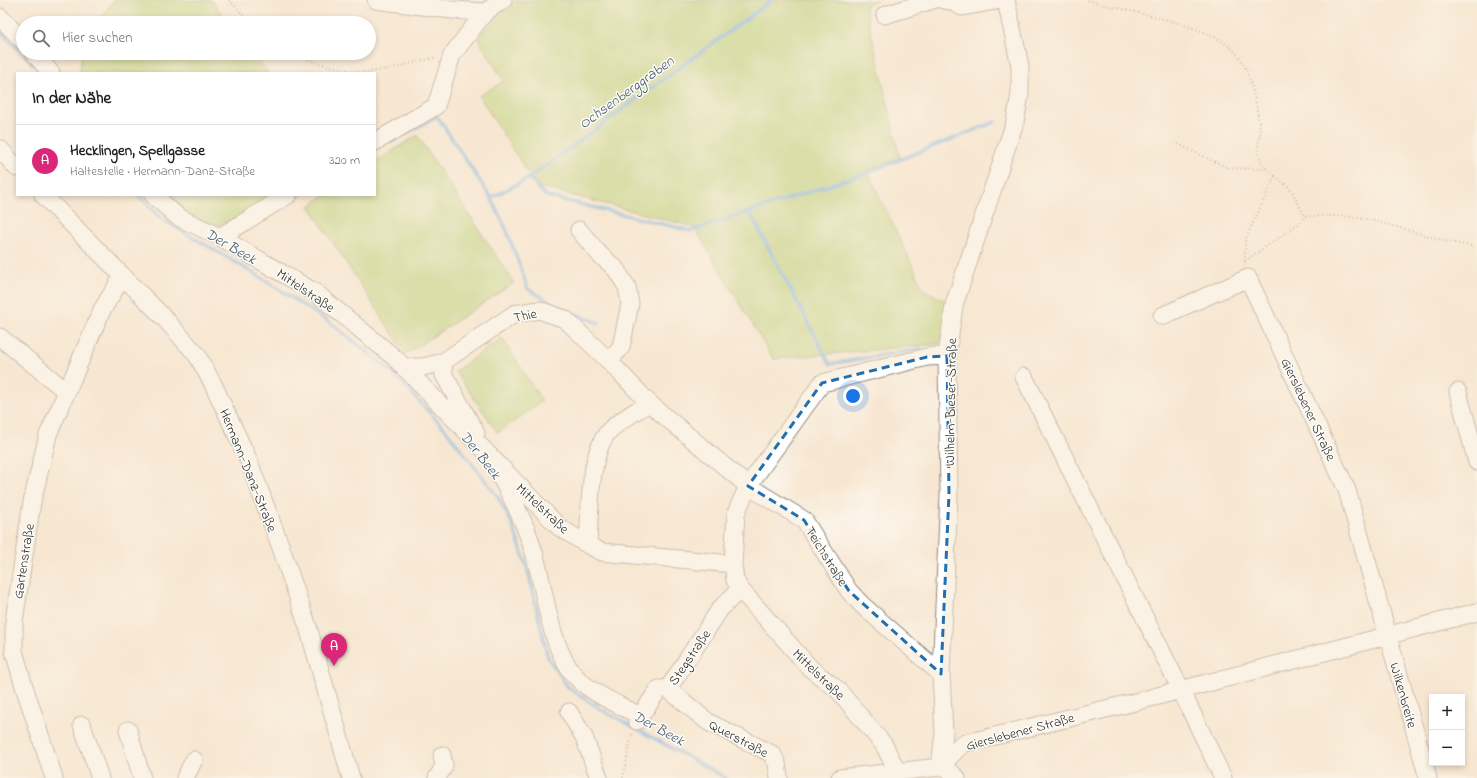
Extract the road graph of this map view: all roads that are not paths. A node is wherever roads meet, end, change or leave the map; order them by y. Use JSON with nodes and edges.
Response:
{"nodes":[{"id":1,"x":376,"y":0,"type":"edge"},
{"id":2,"x":503,"y":0,"type":"edge"},
{"id":3,"x":933,"y":0,"type":"edge"},
{"id":4,"x":943,"y":0,"type":"edge"},
{"id":5,"x":1001,"y":0,"type":"edge"},
{"id":6,"x":1006,"y":0,"type":"edge"},
{"id":7,"x":485,"y":12,"type":"junction"},
{"id":8,"x":885,"y":15,"type":"dead end"},
{"id":9,"x":0,"y":18,"type":"edge"},
{"id":10,"x":16,"y":34,"type":"edge"},
{"id":11,"x":40,"y":60,"type":"edge"},
{"id":12,"x":50,"y":72,"type":"edge"},
{"id":13,"x":376,"y":141,"type":"edge"},
{"id":14,"x":0,"y":149,"type":"edge"},
{"id":15,"x":16,"y":167,"type":"edge"},
{"id":16,"x":44,"y":196,"type":"edge"},
{"id":17,"x":154,"y":196,"type":"edge"},
{"id":18,"x":286,"y":196,"type":"edge"},
{"id":19,"x":579,"y":230,"type":"dead end"},
{"id":20,"x":220,"y":237,"type":"junction"},
{"id":21,"x":122,"y":277,"type":"junction"},
{"id":22,"x":1162,"y":316,"type":"dead end"},
{"id":23,"x":0,"y":337,"type":"edge"},
{"id":24,"x":947,"y":356,"type":"junction"},
{"id":25,"x":609,"y":361,"type":"junction"},
{"id":26,"x":443,"y":362,"type":"junction"},
{"id":27,"x":403,"y":367,"type":"junction"},
{"id":28,"x":1024,"y":376,"type":"dead end"},
{"id":29,"x":67,"y":392,"type":"junction"},
{"id":30,"x":1458,"y":392,"type":"dead end"},
{"id":31,"x":649,"y":403,"type":"junction"},
{"id":32,"x":487,"y":453,"type":"junction"},
{"id":33,"x":1477,"y":462,"type":"edge"},
{"id":34,"x":748,"y":486,"type":"junction"},
{"id":35,"x":588,"y":545,"type":"junction"},
{"id":36,"x":733,"y":564,"type":"junction"},
{"id":37,"x":740,"y":589,"type":"junction"},
{"id":38,"x":1477,"y":612,"type":"edge"},
{"id":39,"x":1387,"y":634,"type":"junction"},
{"id":40,"x":941,"y":674,"type":"junction"},
{"id":41,"x":668,"y":689,"type":"junction"},
{"id":42,"x":1181,"y":690,"type":"junction"},
{"id":43,"x":569,"y":712,"type":"dead end"},
{"id":44,"x":82,"y":725,"type":"dead end"},
{"id":45,"x":128,"y":730,"type":"dead end"},
{"id":46,"x":442,"y":755,"type":"dead end"},
{"id":47,"x":194,"y":760,"type":"dead end"},
{"id":48,"x":940,"y":767,"type":"junction"},
{"id":49,"x":897,"y":775,"type":"edge"},
{"id":50,"x":54,"y":778,"type":"edge"},
{"id":51,"x":100,"y":778,"type":"edge"},
{"id":52,"x":142,"y":778,"type":"edge"},
{"id":53,"x":185,"y":778,"type":"edge"},
{"id":54,"x":351,"y":778,"type":"edge"},
{"id":55,"x":437,"y":778,"type":"edge"},
{"id":56,"x":599,"y":778,"type":"edge"},
{"id":57,"x":779,"y":778,"type":"edge"},
{"id":58,"x":840,"y":778,"type":"edge"},
{"id":59,"x":956,"y":778,"type":"edge"},
{"id":60,"x":1223,"y":778,"type":"edge"},
{"id":61,"x":1428,"y":778,"type":"edge"}],
"edges":[{"from":1,"to":7,"type":"street"},
{"from":2,"to":7,"type":"street"},
{"from":3,"to":8,"type":"street"},
{"from":4,"to":5,"type":"street"},
{"from":6,"to":24,"type":"street","name":"Wilhelm-Bieser-Straße"},
{"from":7,"to":13,"type":"street"},
{"from":9,"to":10,"type":"street"},
{"from":11,"to":12,"type":"street"},
{"from":14,"to":15,"type":"street"},
{"from":16,"to":21,"type":"street","name":"Hermann-Danz-Straße"},
{"from":17,"to":20,"type":"street","name":"Mittelstraße"},
{"from":18,"to":20,"type":"street"},
{"from":19,"to":25,"type":"street"},
{"from":20,"to":27,"type":"street","name":"Mittelstraße"},
{"from":21,"to":29,"type":"street","name":"Gartenstraße"},
{"from":21,"to":54,"type":"street","name":"Hermann-Danz-Straße"},
{"from":22,"to":39,"type":"street","name":"Gierslebener Straße"},
{"from":23,"to":29,"type":"street"},
{"from":24,"to":34,"type":"street"},
{"from":24,"to":40,"type":"street","name":"Wilhelm-Bieser-Straße"},
{"from":25,"to":26,"type":"street","name":"Thie"},
{"from":25,"to":31,"type":"street","name":"Thie"},
{"from":26,"to":27,"type":"street","name":"Thie"},
{"from":26,"to":32,"type":"street"},
{"from":27,"to":32,"type":"street","name":"Mittelstraße"},
{"from":28,"to":42,"type":"street"},
{"from":29,"to":50,"type":"street","name":"Gartenstraße"},
{"from":30,"to":33,"type":"street"},
{"from":31,"to":34,"type":"street","name":"Teichstraße"},
{"from":31,"to":35,"type":"street"},
{"from":32,"to":35,"type":"street","name":"Mittelstraße"},
{"from":32,"to":41,"type":"street","name":"Stegstraße"},
{"from":34,"to":36,"type":"street"},
{"from":34,"to":40,"type":"street","name":"Teichstraße"},
{"from":35,"to":36,"type":"street","name":"Mittelstraße"},
{"from":36,"to":37,"type":"street","name":"Mittelstraße"},
{"from":37,"to":41,"type":"street","name":"Stegstraße"},
{"from":37,"to":49,"type":"street","name":"Mittelstraße"},
{"from":38,"to":39,"type":"street","name":"Gierslebener Straße"},
{"from":39,"to":42,"type":"street","name":"Gierslebener Straße"},
{"from":39,"to":61,"type":"street","name":"Wilkenbreite"},
{"from":40,"to":48,"type":"street","name":"Wilhelm-Bieser-Straße"},
{"from":41,"to":57,"type":"street","name":"Querstraße"},
{"from":42,"to":48,"type":"street","name":"Gierslebener Straße"},
{"from":42,"to":60,"type":"street"},
{"from":43,"to":56,"type":"street"},
{"from":44,"to":51,"type":"street"},
{"from":45,"to":52,"type":"street"},
{"from":46,"to":55,"type":"street"},
{"from":47,"to":53,"type":"street"},
{"from":48,"to":49,"type":"street"},
{"from":48,"to":59,"type":"street"},
{"from":49,"to":58,"type":"street"}]}
